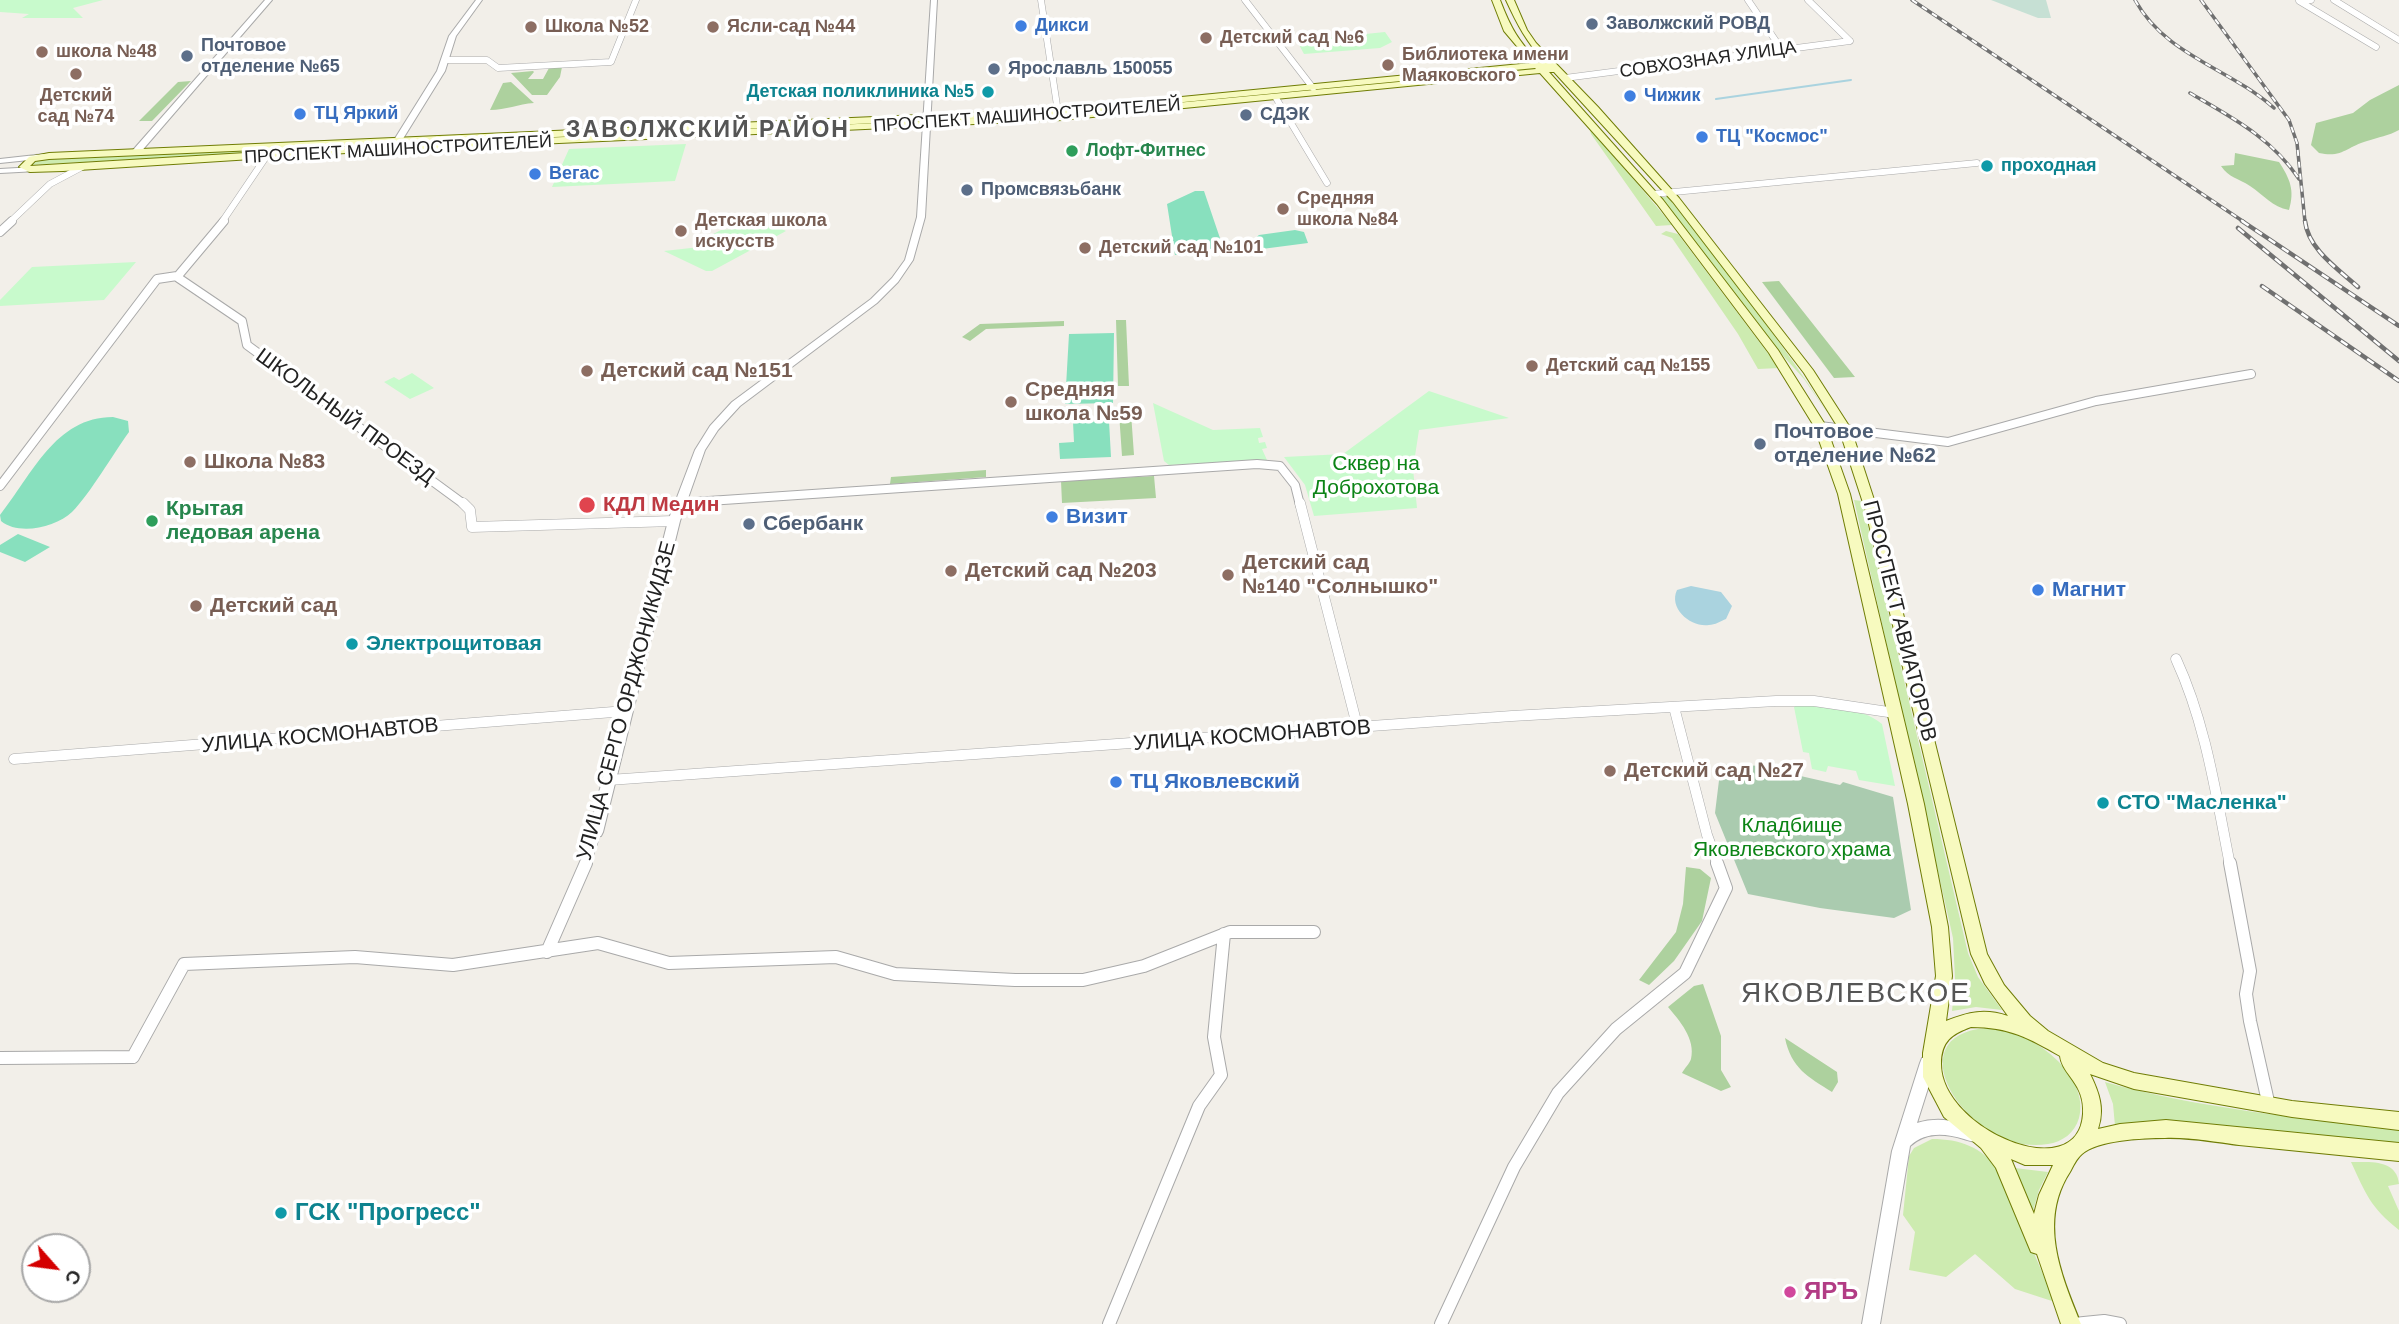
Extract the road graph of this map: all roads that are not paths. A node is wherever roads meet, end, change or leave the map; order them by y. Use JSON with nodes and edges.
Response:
{"nodes":[{"id":1,"x":269,"y":0,"type":"edge"},
{"id":2,"x":479,"y":0,"type":"edge"},
{"id":3,"x":636,"y":0,"type":"edge"},
{"id":4,"x":934,"y":0,"type":"edge"},
{"id":5,"x":1041,"y":0,"type":"edge"},
{"id":6,"x":1245,"y":0,"type":"edge"},
{"id":7,"x":1496,"y":0,"type":"edge"},
{"id":8,"x":1510,"y":0,"type":"edge"},
{"id":9,"x":1748,"y":0,"type":"edge"},
{"id":10,"x":1808,"y":0,"type":"edge"},
{"id":11,"x":2311,"y":0,"type":"edge"},
{"id":12,"x":2334,"y":0,"type":"edge"},
{"id":13,"x":2399,"y":40,"type":"edge"},
{"id":14,"x":2376,"y":47,"type":"dead end"},
{"id":15,"x":1782,"y":50,"type":"junction"},
{"id":16,"x":446,"y":60,"type":"junction"},
{"id":17,"x":1554,"y":67,"type":"junction"},
{"id":18,"x":1540,"y":68,"type":"junction"},
{"id":19,"x":1565,"y":78,"type":"junction"},
{"id":20,"x":1313,"y":88,"type":"junction"},
{"id":21,"x":1276,"y":98,"type":"junction"},
{"id":22,"x":1058,"y":112,"type":"junction"},
{"id":23,"x":927,"y":121,"type":"junction"},
{"id":24,"x":395,"y":145,"type":"junction"},
{"id":25,"x":326,"y":148,"type":"junction"},
{"id":26,"x":136,"y":152,"type":"junction"},
{"id":27,"x":45,"y":156,"type":"junction"},
{"id":28,"x":266,"y":157,"type":"junction"},
{"id":29,"x":0,"y":161,"type":"edge"},
{"id":30,"x":1977,"y":163,"type":"dead end"},
{"id":31,"x":82,"y":167,"type":"junction"},
{"id":32,"x":36,"y":169,"type":"junction"},
{"id":33,"x":0,"y":171,"type":"edge"},
{"id":34,"x":1327,"y":183,"type":"dead end"},
{"id":35,"x":47,"y":186,"type":"junction"},
{"id":36,"x":1669,"y":192,"type":"junction"},
{"id":37,"x":1653,"y":194,"type":"junction"},
{"id":38,"x":0,"y":232,"type":"edge"},
{"id":39,"x":177,"y":276,"type":"junction"},
{"id":40,"x":2251,"y":374,"type":"dead end"},
{"id":41,"x":1820,"y":426,"type":"junction"},
{"id":42,"x":1844,"y":429,"type":"junction"},
{"id":43,"x":0,"y":486,"type":"edge"},
{"id":44,"x":679,"y":503,"type":"junction"},
{"id":45,"x":674,"y":521,"type":"junction"},
{"id":46,"x":2176,"y":659,"type":"dead end"},
{"id":47,"x":1674,"y":707,"type":"junction"},
{"id":48,"x":626,"y":711,"type":"junction"},
{"id":49,"x":1895,"y":713,"type":"junction"},
{"id":50,"x":1357,"y":729,"type":"junction"},
{"id":51,"x":15,"y":760,"type":"dead end"},
{"id":52,"x":609,"y":780,"type":"junction"},
{"id":53,"x":596,"y":832,"type":"joint"},
{"id":54,"x":1314,"y":932,"type":"dead end"},
{"id":55,"x":1224,"y":934,"type":"junction"},
{"id":56,"x":547,"y":952,"type":"junction"},
{"id":57,"x":2050,"y":1042,"type":"junction"},
{"id":58,"x":1933,"y":1049,"type":"junction"},
{"id":59,"x":0,"y":1058,"type":"edge"},
{"id":60,"x":2269,"y":1105,"type":"junction"},
{"id":61,"x":2399,"y":1121,"type":"edge"},
{"id":62,"x":1981,"y":1138,"type":"junction"},
{"id":63,"x":2077,"y":1147,"type":"junction"},
{"id":64,"x":1900,"y":1151,"type":"junction"},
{"id":65,"x":2399,"y":1152,"type":"edge"},
{"id":66,"x":2051,"y":1275,"type":"junction"},
{"id":67,"x":1109,"y":1324,"type":"edge"},
{"id":68,"x":1441,"y":1324,"type":"edge"},
{"id":69,"x":1871,"y":1324,"type":"edge"},
{"id":70,"x":2073,"y":1324,"type":"edge"},
{"id":71,"x":2120,"y":1324,"type":"edge"}],
"edges":[{"from":1,"to":26,"type":"street"},
{"from":2,"to":16,"type":"street"},
{"from":3,"to":16,"type":"street"},
{"from":4,"to":23,"type":"street","name":"УЛИЦА СЕРГО ОРДЖОНИКИДЗЕ"},
{"from":5,"to":22,"type":"street"},
{"from":6,"to":20,"type":"street"},
{"from":7,"to":18,"type":"main road","name":"ПРОСПЕКТ АВИАТОРОВ"},
{"from":8,"to":17,"type":"main road","name":"ПРОСПЕКТ АВИАТОРОВ"},
{"from":9,"to":15,"type":"street"},
{"from":10,"to":15,"type":"street","name":"СОВХОЗНАЯ УЛИЦА"},
{"from":11,"to":14,"type":"street"},
{"from":12,"to":13,"type":"street"},
{"from":15,"to":19,"type":"street","name":"СОВХОЗНАЯ УЛИЦА"},
{"from":16,"to":24,"type":"street"},
{"from":17,"to":18,"type":"main road","name":"ПРОСПЕКТ МАШИНОСТРОИТЕЛЕЙ"},
{"from":17,"to":19,"type":"main road","name":"ПРОСПЕКТ АВИАТОРОВ"},
{"from":18,"to":20,"type":"main road","name":"ПРОСПЕКТ МАШИНОСТРОИТЕЛЕЙ"},
{"from":18,"to":21,"type":"main road","name":"ПРОСПЕКТ МАШИНОСТРОИТЕЛЕЙ"},
{"from":18,"to":37,"type":"main road","name":"ПРОСПЕКТ АВИАТОРОВ"},
{"from":19,"to":36,"type":"main road","name":"ПРОСПЕКТ АВИАТОРОВ"},
{"from":20,"to":22,"type":"main road","name":"ПРОСПЕКТ МАШИНОСТРОИТЕЛЕЙ"},
{"from":21,"to":23,"type":"main road","name":"ПРОСПЕКТ МАШИНОСТРОИТЕЛЕЙ"},
{"from":21,"to":34,"type":"street"},
{"from":22,"to":23,"type":"main road","name":"ПРОСПЕКТ МАШИНОСТРОИТЕЛЕЙ"},
{"from":23,"to":24,"type":"main road","name":"ПРОСПЕКТ МАШИНОСТРОИТЕЛЕЙ"},
{"from":23,"to":44,"type":"street","name":"УЛИЦА СЕРГО ОРДЖОНИКИДЗЕ"},
{"from":24,"to":25,"type":"main road","name":"ПРОСПЕКТ МАШИНОСТРОИТЕЛЕЙ"},
{"from":25,"to":26,"type":"main road","name":"ПРОСПЕКТ МАШИНОСТРОИТЕЛЕЙ"},
{"from":25,"to":28,"type":"main road","name":"ПРОСПЕКТ МАШИНОСТРОИТЕЛЕЙ"},
{"from":26,"to":27,"type":"main road","name":"ПРОСПЕКТ МАШИНОСТРОИТЕЛЕЙ"},
{"from":27,"to":29,"type":"street","name":"ПРОСПЕКТ МАШИНОСТРОИТЕЛЕЙ"},
{"from":27,"to":32,"type":"main road"},
{"from":28,"to":31,"type":"main road","name":"ПРОСПЕКТ МАШИНОСТРОИТЕЛЕЙ"},
{"from":28,"to":39,"type":"street"},
{"from":30,"to":36,"type":"street"},
{"from":31,"to":32,"type":"main road","name":"ПРОСПЕКТ МАШИНОСТРОИТЕЛЕЙ"},
{"from":31,"to":35,"type":"street"},
{"from":32,"to":33,"type":"street","name":"ПРОСПЕКТ МАШИНОСТРОИТЕЛЕЙ"},
{"from":32,"to":35,"type":"street"},
{"from":35,"to":38,"type":"street"},
{"from":36,"to":37,"type":"street"},
{"from":36,"to":42,"type":"main road","name":"ПРОСПЕКТ АВИАТОРОВ"},
{"from":37,"to":41,"type":"main road","name":"ПРОСПЕКТ АВИАТОРОВ"},
{"from":39,"to":43,"type":"street"},
{"from":39,"to":45,"type":"street","name":"ШКОЛЬНЫЙ ПРОЕЗД"},
{"from":40,"to":42,"type":"street"},
{"from":41,"to":42,"type":"street"},
{"from":41,"to":49,"type":"main road","name":"ПРОСПЕКТ АВИАТОРОВ"},
{"from":42,"to":57,"type":"main road","name":"ПРОСПЕКТ АВИАТОРОВ"},
{"from":44,"to":45,"type":"street","name":"УЛИЦА СЕРГО ОРДЖОНИКИДЗЕ"},
{"from":44,"to":50,"type":"street"},
{"from":45,"to":48,"type":"street","name":"УЛИЦА СЕРГО ОРДЖОНИКИДЗЕ"},
{"from":46,"to":60,"type":"street"},
{"from":47,"to":49,"type":"street","name":"УЛИЦА КОСМОНАВТОВ"},
{"from":47,"to":50,"type":"street","name":"УЛИЦА КОСМОНАВТОВ"},
{"from":47,"to":68,"type":"street"},
{"from":48,"to":51,"type":"street","name":"УЛИЦА КОСМОНАВТОВ"},
{"from":48,"to":52,"type":"street","name":"УЛИЦА СЕРГО ОРДЖОНИКИДЗЕ"},
{"from":49,"to":58,"type":"main road","name":"ПРОСПЕКТ АВИАТОРОВ"},
{"from":50,"to":52,"type":"street","name":"УЛИЦА КОСМОНАВТОВ"},
{"from":52,"to":53,"type":"street","name":"УЛИЦА СЕРГО ОРДЖОНИКИДЗЕ"},
{"from":53,"to":56,"type":"street","name":"УЛИЦА СЕРГО ОРДЖОНИКИДЗЕ"},
{"from":54,"to":55,"type":"street"},
{"from":55,"to":56,"type":"street"},
{"from":55,"to":67,"type":"street"},
{"from":56,"to":59,"type":"street"},
{"from":57,"to":58,"type":"main road"},
{"from":57,"to":60,"type":"main road"},
{"from":57,"to":63,"type":"main road"},
{"from":58,"to":62,"type":"main road"},
{"from":58,"to":64,"type":"street"},
{"from":60,"to":61,"type":"main road"},
{"from":62,"to":63,"type":"main road"},
{"from":62,"to":64,"type":"street"},
{"from":62,"to":66,"type":"main road"},
{"from":63,"to":65,"type":"main road"},
{"from":63,"to":66,"type":"main road"},
{"from":64,"to":69,"type":"street"},
{"from":66,"to":70,"type":"main road"},
{"from":70,"to":71,"type":"street"}]}
